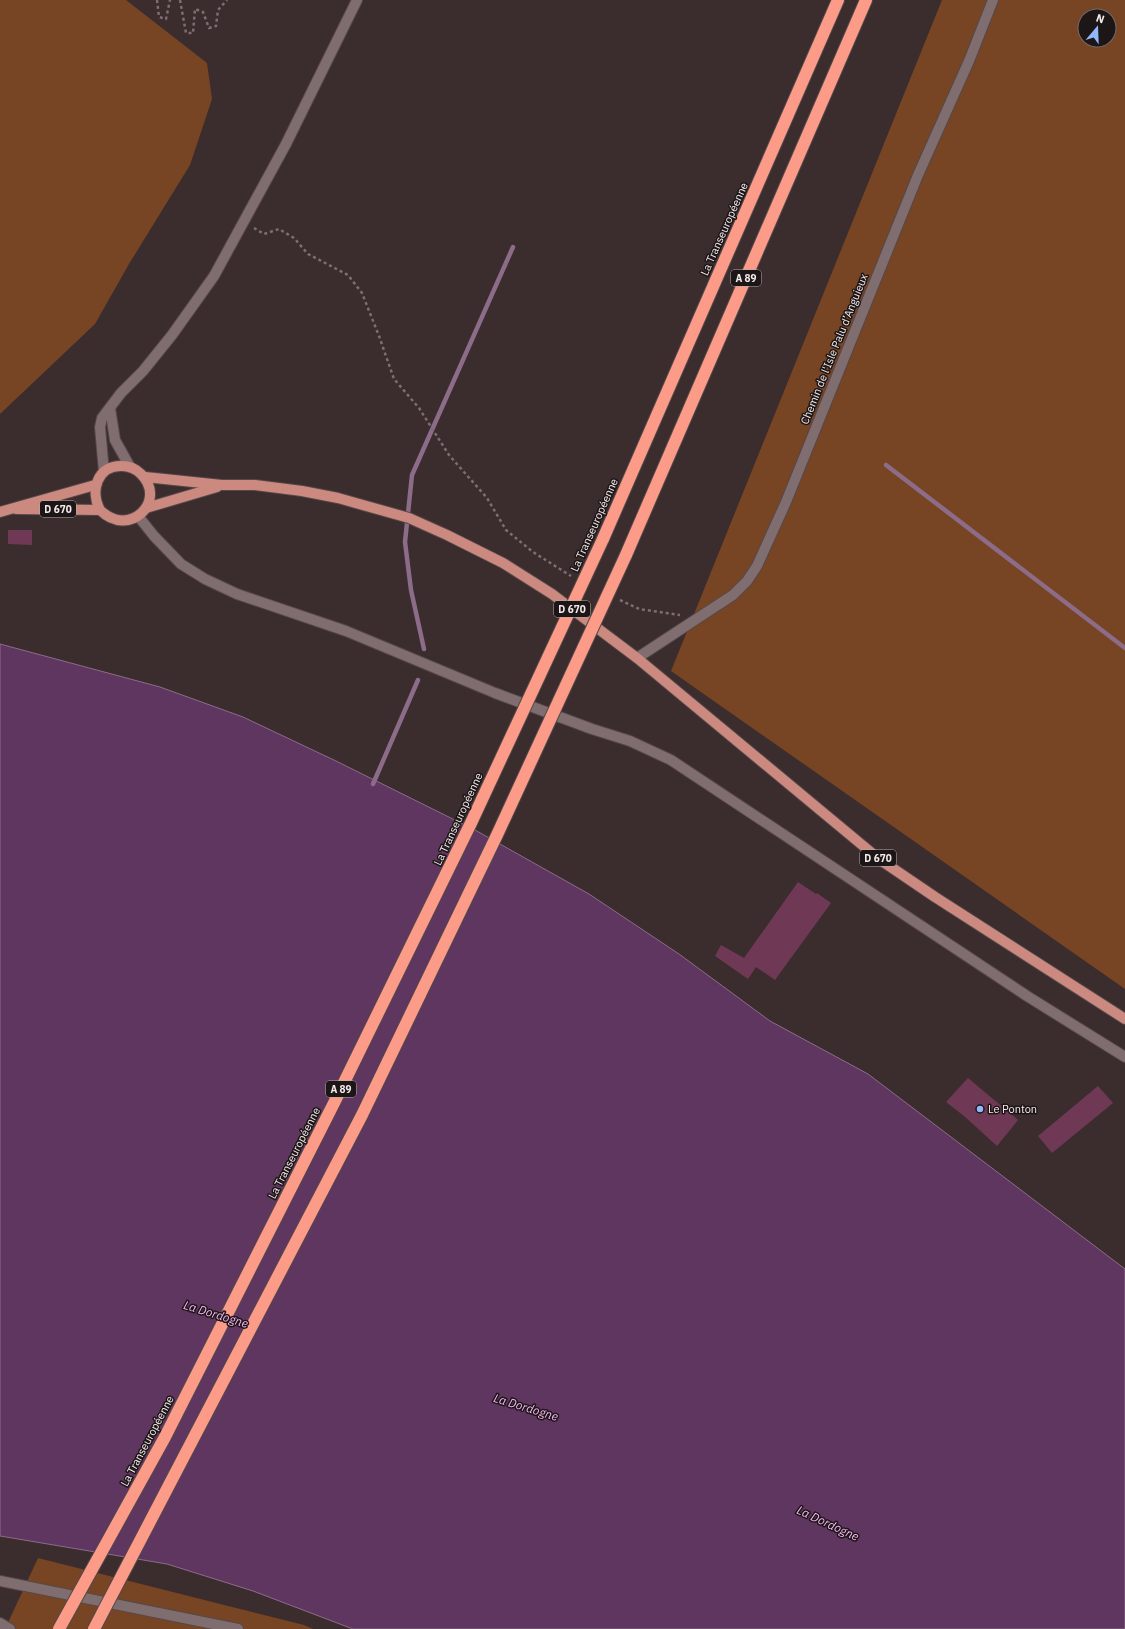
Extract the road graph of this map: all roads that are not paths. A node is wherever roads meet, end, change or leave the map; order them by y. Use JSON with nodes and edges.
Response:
{"nodes":[{"id":1,"x":357,"y":0,"type":"edge"},
{"id":2,"x":838,"y":0,"type":"edge"},
{"id":3,"x":866,"y":0,"type":"edge"},
{"id":4,"x":994,"y":0,"type":"edge"},
{"id":5,"x":110,"y":408,"type":"junction"},
{"id":6,"x":130,"y":467,"type":"junction"},
{"id":7,"x":104,"y":472,"type":"junction"},
{"id":8,"x":145,"y":478,"type":"junction"},
{"id":9,"x":95,"y":485,"type":"junction"},
{"id":10,"x":222,"y":485,"type":"junction"},
{"id":11,"x":16,"y":508,"type":"junction"},
{"id":12,"x":146,"y":508,"type":"junction"},
{"id":13,"x":100,"y":510,"type":"junction"},
{"id":14,"x":0,"y":512,"type":"edge"},
{"id":15,"x":138,"y":516,"type":"junction"},
{"id":16,"x":637,"y":658,"type":"junction"},
{"id":17,"x":1125,"y":1019,"type":"edge"},
{"id":18,"x":1125,"y":1057,"type":"edge"},
{"id":19,"x":0,"y":1581,"type":"edge"},
{"id":20,"x":0,"y":1623,"type":"edge"},
{"id":21,"x":10,"y":1629,"type":"edge"},
{"id":22,"x":59,"y":1629,"type":"edge"},
{"id":23,"x":94,"y":1629,"type":"edge"},
{"id":24,"x":238,"y":1629,"type":"edge"}],
"edges":[{"from":1,"to":5,"type":"street"},
{"from":2,"to":22,"type":"highway","name":"La Transeuropéenne","number":"A 89","bridge":true},
{"from":3,"to":23,"type":"highway","number":"A 89","bridge":true},
{"from":4,"to":16,"type":"street","name":"Chemin de l'Isle Palu d’Anguieux"},
{"from":5,"to":6,"type":"street"},
{"from":5,"to":7,"type":"street"},
{"from":6,"to":7,"type":"main road"},
{"from":6,"to":8,"type":"main road"},
{"from":7,"to":9,"type":"main road"},
{"from":8,"to":10,"type":"main road","number":"D 670"},
{"from":8,"to":12,"type":"main road"},
{"from":9,"to":11,"type":"main road","number":"D 670"},
{"from":9,"to":13,"type":"main road"},
{"from":10,"to":12,"type":"main road","number":"D 670"},
{"from":10,"to":16,"type":"main road","number":"D 670"},
{"from":11,"to":13,"type":"main road","number":"D 670"},
{"from":11,"to":14,"type":"main road","number":"D 670"},
{"from":12,"to":15,"type":"main road"},
{"from":13,"to":15,"type":"main road"},
{"from":15,"to":18,"type":"street"},
{"from":16,"to":17,"type":"main road","number":"D 670"},
{"from":19,"to":24,"type":"street"},
{"from":20,"to":21,"type":"street"}]}
